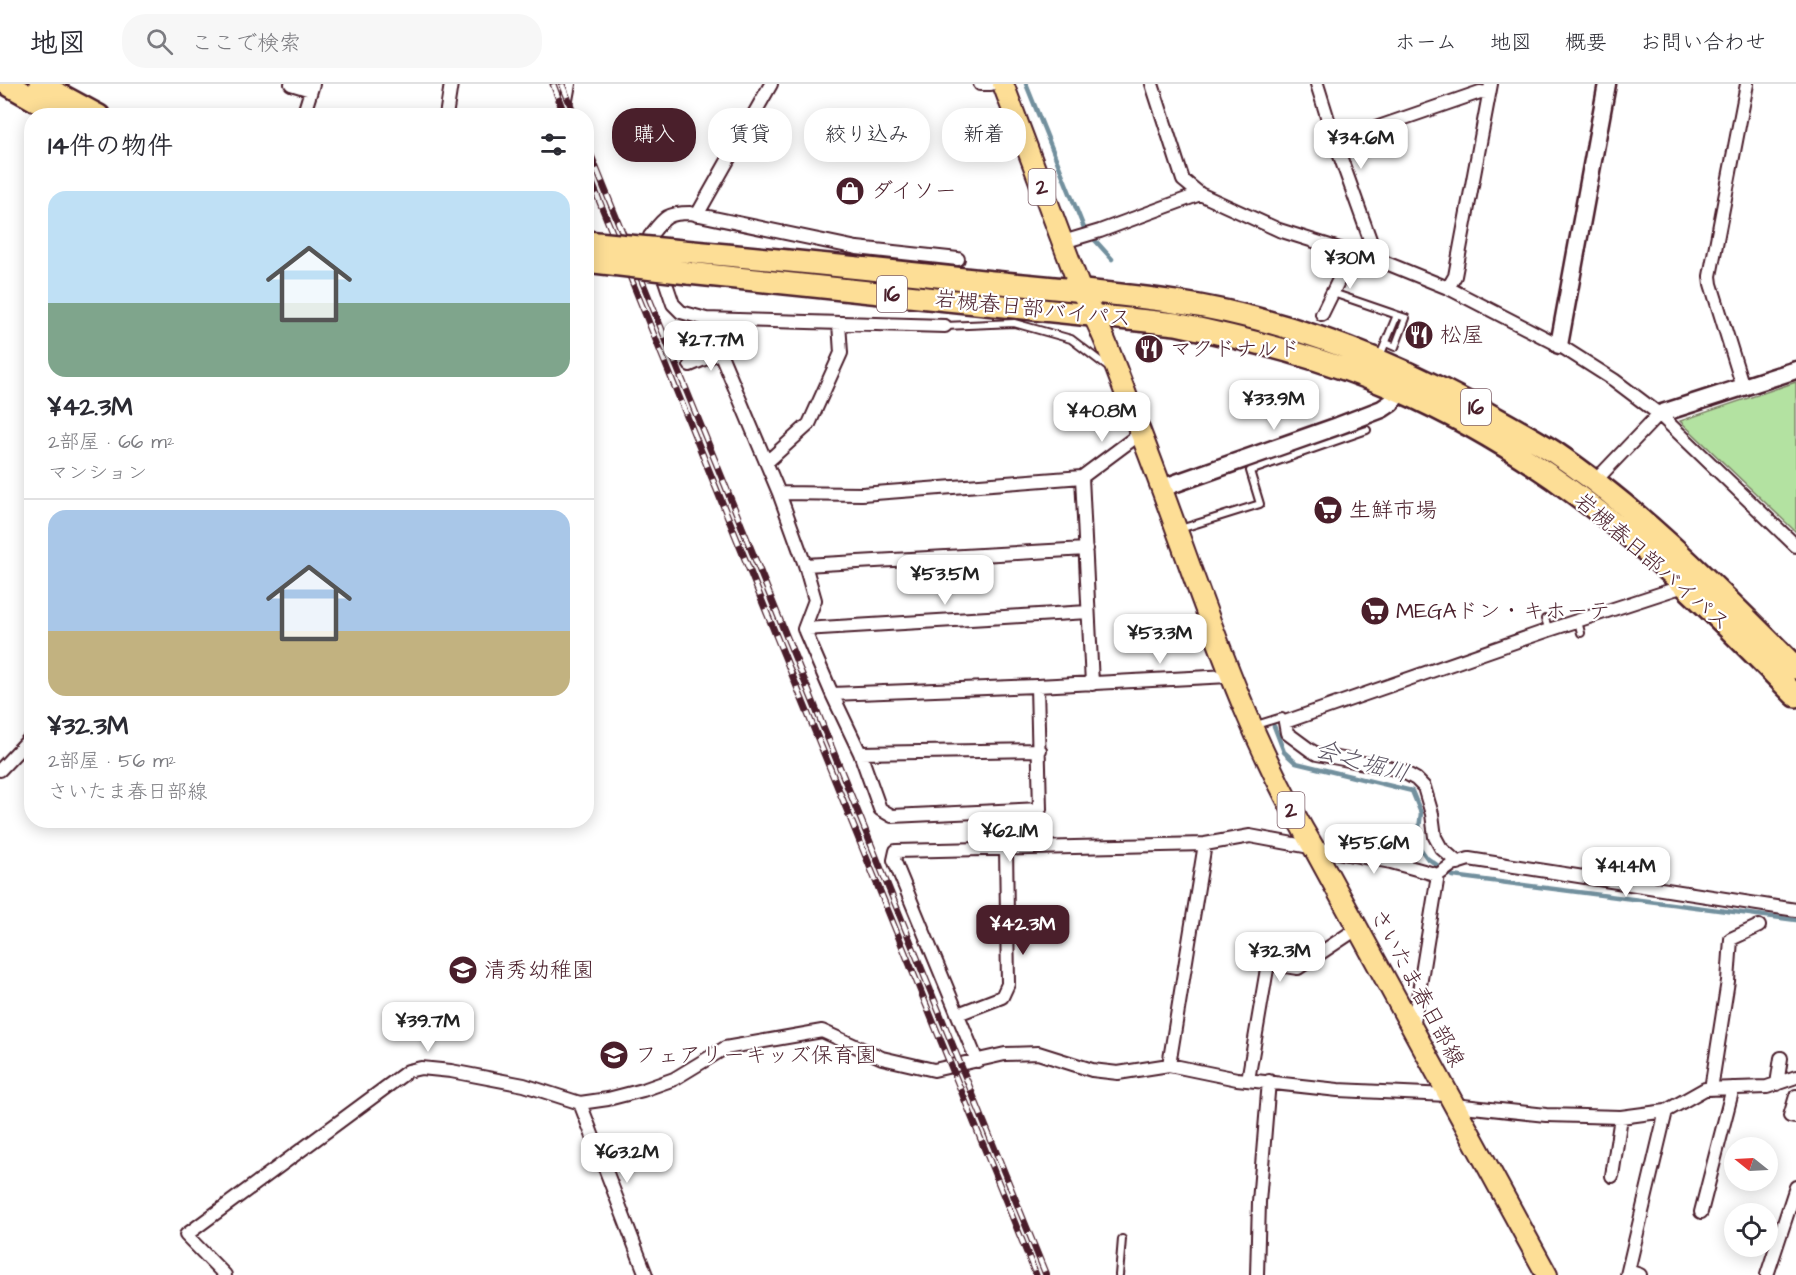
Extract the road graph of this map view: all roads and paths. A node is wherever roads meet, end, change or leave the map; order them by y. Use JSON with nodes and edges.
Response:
{"nodes":[{"id":1,"x":8,"y":84,"type":"edge"},
{"id":2,"x":40,"y":84,"type":"edge"},
{"id":3,"x":291,"y":84,"type":"edge"},
{"id":4,"x":451,"y":84,"type":"edge"},
{"id":5,"x":569,"y":84,"type":"edge"},
{"id":6,"x":771,"y":84,"type":"edge"},
{"id":7,"x":980,"y":84,"type":"edge"},
{"id":8,"x":991,"y":84,"type":"edge"},
{"id":9,"x":1003,"y":84,"type":"edge"},
{"id":10,"x":1152,"y":84,"type":"edge"},
{"id":11,"x":1317,"y":84,"type":"edge"},
{"id":12,"x":1607,"y":84,"type":"edge"},
{"id":13,"x":1747,"y":84,"type":"edge"},
{"id":14,"x":312,"y":87,"type":"edge"},
{"id":15,"x":1490,"y":89,"type":"edge"},
{"id":16,"x":49,"y":108,"type":"edge"},
{"id":17,"x":84,"y":108,"type":"edge"},
{"id":18,"x":305,"y":108,"type":"edge"},
{"id":19,"x":447,"y":108,"type":"edge"},
{"id":20,"x":564,"y":108,"type":"edge"},
{"id":21,"x":1335,"y":142,"type":"junction"},
{"id":22,"x":1200,"y":194,"type":"junction"},
{"id":23,"x":697,"y":215,"type":"junction"},
{"id":24,"x":1071,"y":240,"type":"junction"},
{"id":25,"x":594,"y":244,"type":"edge"},
{"id":26,"x":1352,"y":253,"type":"junction"},
{"id":27,"x":1370,"y":256,"type":"junction"},
{"id":28,"x":958,"y":259,"type":"dead end"},
{"id":29,"x":594,"y":262,"type":"edge"},
{"id":30,"x":1448,"y":288,"type":"junction"},
{"id":31,"x":1081,"y":291,"type":"junction"},
{"id":32,"x":1332,"y":292,"type":"junction"},
{"id":33,"x":1322,"y":314,"type":"dead end"},
{"id":34,"x":1095,"y":316,"type":"junction"},
{"id":35,"x":706,"y":319,"type":"junction"},
{"id":36,"x":839,"y":324,"type":"junction"},
{"id":37,"x":945,"y":326,"type":"joint"},
{"id":38,"x":1559,"y":345,"type":"junction"},
{"id":39,"x":721,"y":352,"type":"junction"},
{"id":40,"x":1382,"y":352,"type":"junction"},
{"id":41,"x":690,"y":365,"type":"dead end"},
{"id":42,"x":1796,"y":370,"type":"edge"},
{"id":43,"x":1118,"y":375,"type":"junction"},
{"id":44,"x":1743,"y":387,"type":"junction"},
{"id":45,"x":1400,"y":391,"type":"junction"},
{"id":46,"x":1659,"y":414,"type":"junction"},
{"id":47,"x":1367,"y":430,"type":"dead end"},
{"id":48,"x":1141,"y":433,"type":"junction"},
{"id":49,"x":1341,"y":433,"type":"junction"},
{"id":50,"x":767,"y":462,"type":"junction"},
{"id":51,"x":1082,"y":477,"type":"junction"},
{"id":52,"x":1595,"y":482,"type":"junction"},
{"id":53,"x":1162,"y":488,"type":"junction"},
{"id":54,"x":779,"y":493,"type":"junction"},
{"id":55,"x":1182,"y":529,"type":"junction"},
{"id":56,"x":1796,"y":546,"type":"edge"},
{"id":57,"x":1086,"y":549,"type":"junction"},
{"id":58,"x":806,"y":565,"type":"junction"},
{"id":59,"x":1684,"y":586,"type":"junction"},
{"id":60,"x":1088,"y":612,"type":"junction"},
{"id":61,"x":1578,"y":620,"type":"junction"},
{"id":62,"x":804,"y":629,"type":"junction"},
{"id":63,"x":1581,"y":633,"type":"dead end"},
{"id":64,"x":1796,"y":668,"type":"edge"},
{"id":65,"x":1230,"y":676,"type":"junction"},
{"id":66,"x":1092,"y":684,"type":"junction"},
{"id":67,"x":1037,"y":686,"type":"junction"},
{"id":68,"x":832,"y":694,"type":"junction"},
{"id":69,"x":1796,"y":696,"type":"edge"},
{"id":70,"x":1286,"y":722,"type":"junction"},
{"id":71,"x":1253,"y":726,"type":"junction"},
{"id":72,"x":24,"y":744,"type":"edge"},
{"id":73,"x":1040,"y":750,"type":"junction"},
{"id":74,"x":860,"y":753,"type":"junction"},
{"id":75,"x":0,"y":770,"type":"edge"},
{"id":76,"x":1205,"y":844,"type":"junction"},
{"id":77,"x":1006,"y":848,"type":"junction"},
{"id":78,"x":1315,"y":850,"type":"junction"},
{"id":79,"x":1454,"y":865,"type":"junction"},
{"id":80,"x":1439,"y":874,"type":"junction"},
{"id":81,"x":1796,"y":910,"type":"edge"},
{"id":82,"x":1759,"y":926,"type":"dead end"},
{"id":83,"x":1358,"y":928,"type":"junction"},
{"id":84,"x":958,"y":1014,"type":"junction"},
{"id":85,"x":1413,"y":1030,"type":"junction"},
{"id":86,"x":1781,"y":1058,"type":"dead end"},
{"id":87,"x":977,"y":1061,"type":"junction"},
{"id":88,"x":1169,"y":1065,"type":"junction"},
{"id":89,"x":1796,"y":1077,"type":"edge"},
{"id":90,"x":1248,"y":1080,"type":"junction"},
{"id":91,"x":1269,"y":1082,"type":"junction"},
{"id":92,"x":1777,"y":1084,"type":"junction"},
{"id":93,"x":1733,"y":1088,"type":"junction"},
{"id":94,"x":1711,"y":1089,"type":"junction"},
{"id":95,"x":1796,"y":1096,"type":"edge"},
{"id":96,"x":1451,"y":1100,"type":"junction"},
{"id":97,"x":580,"y":1103,"type":"junction"},
{"id":98,"x":1666,"y":1111,"type":"junction"},
{"id":99,"x":1621,"y":1117,"type":"junction"},
{"id":100,"x":1796,"y":1118,"type":"edge"},
{"id":101,"x":1612,"y":1176,"type":"dead end"},
{"id":102,"x":1796,"y":1187,"type":"edge"},
{"id":103,"x":1701,"y":1212,"type":"dead end"},
{"id":104,"x":1122,"y":1239,"type":"dead end"},
{"id":105,"x":1631,"y":1274,"type":"edge"},
{"id":106,"x":225,"y":1275,"type":"edge"},
{"id":107,"x":646,"y":1275,"type":"edge"},
{"id":108,"x":1119,"y":1275,"type":"edge"},
{"id":109,"x":1257,"y":1275,"type":"edge"},
{"id":110,"x":1547,"y":1275,"type":"edge"},
{"id":111,"x":1767,"y":1275,"type":"edge"}],
"edges":[{"from":1,"to":16,"type":"highway"},
{"from":2,"to":17,"type":"highway"},
{"from":3,"to":14,"type":"street"},
{"from":4,"to":19,"type":"street"},
{"from":5,"to":20,"type":"street"},
{"from":6,"to":23,"type":"street"},
{"from":7,"to":8,"type":"street"},
{"from":9,"to":24,"type":"main road","name":"さいたま春日部線","number":"2"},
{"from":10,"to":22,"type":"street"},
{"from":11,"to":21,"type":"street"},
{"from":12,"to":38,"type":"street"},
{"from":13,"to":44,"type":"street"},
{"from":14,"to":18,"type":"street"},
{"from":15,"to":21,"type":"street"},
{"from":15,"to":30,"type":"street"},
{"from":21,"to":27,"type":"street"},
{"from":22,"to":24,"type":"street"},
{"from":22,"to":26,"type":"street"},
{"from":23,"to":28,"type":"street"},
{"from":23,"to":35,"type":"street"},
{"from":24,"to":31,"type":"main road","name":"さいたま春日部線","number":"2"},
{"from":25,"to":31,"type":"highway","name":"岩槻春日部バイパス","number":"16","bridge":true},
{"from":26,"to":27,"type":"street"},
{"from":26,"to":32,"type":"street"},
{"from":27,"to":30,"type":"street"},
{"from":29,"to":34,"type":"highway","name":"岩槻春日部バイパス","number":"16","bridge":true},
{"from":30,"to":38,"type":"street"},
{"from":31,"to":34,"type":"main road","name":"さいたま春日部線","number":"2"},
{"from":31,"to":40,"type":"highway","name":"岩槻春日部バイパス","number":"16"},
{"from":32,"to":33,"type":"street"},
{"from":32,"to":40,"type":"lane"},
{"from":34,"to":43,"type":"main road","name":"さいたま春日部線","number":"2"},
{"from":34,"to":45,"type":"highway","name":"岩槻春日部バイパス","number":"16"},
{"from":35,"to":36,"type":"street"},
{"from":35,"to":39,"type":"street"},
{"from":36,"to":37,"type":"street"},
{"from":36,"to":50,"type":"street"},
{"from":37,"to":43,"type":"lane"},
{"from":38,"to":46,"type":"street"},
{"from":39,"to":41,"type":"street"},
{"from":39,"to":50,"type":"street"},
{"from":40,"to":52,"type":"highway","name":"岩槻春日部バイパス","number":"16"},
{"from":42,"to":44,"type":"street"},
{"from":43,"to":48,"type":"main road","name":"さいたま春日部線","number":"2"},
{"from":44,"to":46,"type":"street"},
{"from":45,"to":49,"type":"street"},
{"from":45,"to":59,"type":"highway","name":"岩槻春日部バイパス","number":"16"},
{"from":46,"to":52,"type":"street"},
{"from":46,"to":56,"type":"street"},
{"from":47,"to":49,"type":"lane"},
{"from":48,"to":51,"type":"street"},
{"from":48,"to":53,"type":"main road","name":"さいたま春日部線","number":"2"},
{"from":49,"to":53,"type":"street"},
{"from":49,"to":55,"type":"lane"},
{"from":50,"to":54,"type":"street"},
{"from":51,"to":54,"type":"street"},
{"from":51,"to":57,"type":"street"},
{"from":52,"to":64,"type":"highway","name":"岩槻春日部バイパス","number":"16"},
{"from":53,"to":55,"type":"main road","name":"さいたま春日部線","number":"2"},
{"from":54,"to":58,"type":"street"},
{"from":55,"to":65,"type":"main road","name":"さいたま春日部線","number":"2"},
{"from":57,"to":58,"type":"street"},
{"from":57,"to":60,"type":"street"},
{"from":58,"to":62,"type":"street"},
{"from":59,"to":61,"type":"street"},
{"from":59,"to":69,"type":"highway","name":"岩槻春日部バイパス","number":"16"},
{"from":60,"to":62,"type":"street"},
{"from":60,"to":66,"type":"street"},
{"from":61,"to":63,"type":"lane"},
{"from":61,"to":70,"type":"street"},
{"from":62,"to":68,"type":"street"},
{"from":65,"to":66,"type":"street"},
{"from":65,"to":71,"type":"main road","name":"さいたま春日部線","number":"2"},
{"from":66,"to":67,"type":"street"},
{"from":67,"to":68,"type":"street"},
{"from":67,"to":73,"type":"street"},
{"from":68,"to":74,"type":"street"},
{"from":70,"to":71,"type":"lane"},
{"from":70,"to":79,"type":"street"},
{"from":71,"to":78,"type":"main road","name":"さいたま春日部線","number":"2"},
{"from":72,"to":75,"type":"street"},
{"from":73,"to":74,"type":"street"},
{"from":73,"to":74,"type":"street"},
{"from":76,"to":77,"type":"street"},
{"from":76,"to":78,"type":"street"},
{"from":76,"to":88,"type":"street"},
{"from":77,"to":84,"type":"street"},
{"from":77,"to":84,"type":"street"},
{"from":78,"to":80,"type":"street"},
{"from":78,"to":83,"type":"main road","name":"さいたま春日部線","number":"2"},
{"from":79,"to":80,"type":"street"},
{"from":79,"to":81,"type":"street"},
{"from":80,"to":85,"type":"street"},
{"from":82,"to":94,"type":"street"},
{"from":83,"to":85,"type":"main road","name":"さいたま春日部線","number":"2"},
{"from":83,"to":90,"type":"street"},
{"from":84,"to":87,"type":"street"},
{"from":85,"to":96,"type":"main road","name":"さいたま春日部線","number":"2"},
{"from":86,"to":92,"type":"street"},
{"from":87,"to":88,"type":"street"},
{"from":87,"to":97,"type":"street"},
{"from":88,"to":90,"type":"street"},
{"from":89,"to":92,"type":"street"},
{"from":90,"to":91,"type":"street"},
{"from":91,"to":96,"type":"street"},
{"from":91,"to":109,"type":"street"},
{"from":92,"to":93,"type":"street"},
{"from":93,"to":94,"type":"street"},
{"from":93,"to":103,"type":"street"},
{"from":94,"to":98,"type":"street"},
{"from":95,"to":100,"type":"street"},
{"from":96,"to":99,"type":"street"},
{"from":96,"to":110,"type":"main road","name":"さいたま春日部線","number":"2"},
{"from":97,"to":106,"type":"street"},
{"from":97,"to":107,"type":"street"},
{"from":98,"to":99,"type":"street"},
{"from":98,"to":105,"type":"street"},
{"from":99,"to":101,"type":"street"},
{"from":102,"to":111,"type":"street"},
{"from":104,"to":108,"type":"lane"}]}
